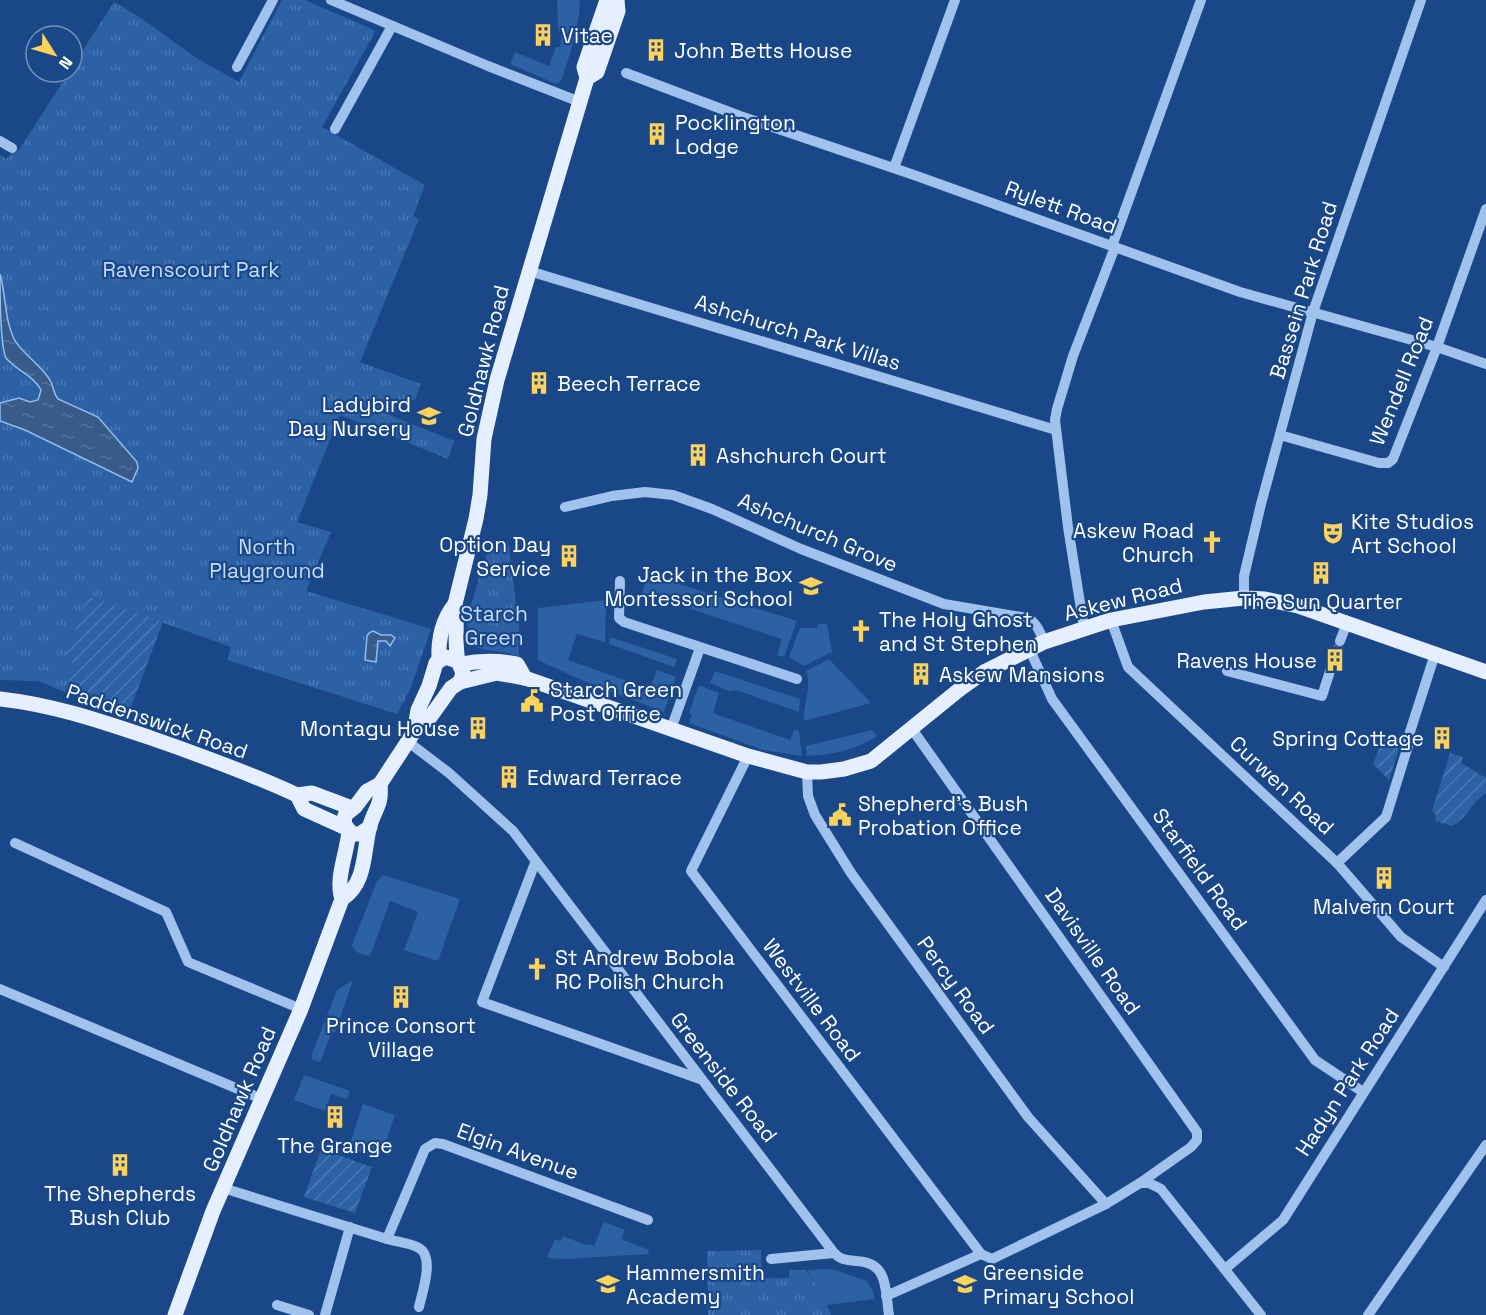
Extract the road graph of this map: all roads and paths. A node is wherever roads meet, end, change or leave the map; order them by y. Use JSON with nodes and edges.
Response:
{"nodes":[{"id":1,"x":273,"y":0,"type":"edge"},
{"id":2,"x":331,"y":0,"type":"edge"},
{"id":3,"x":608,"y":0,"type":"edge"},
{"id":4,"x":617,"y":0,"type":"edge"},
{"id":5,"x":955,"y":0,"type":"edge"},
{"id":6,"x":1201,"y":0,"type":"edge"},
{"id":7,"x":1421,"y":0,"type":"edge"},
{"id":8,"x":392,"y":26,"type":"junction"},
{"id":9,"x":237,"y":67,"type":"dead end"},
{"id":10,"x":626,"y":73,"type":"dead end"},
{"id":11,"x":587,"y":78,"type":"junction"},
{"id":12,"x":580,"y":102,"type":"junction"},
{"id":13,"x":335,"y":129,"type":"dead end"},
{"id":14,"x":0,"y":141,"type":"edge"},
{"id":15,"x":12,"y":148,"type":"dead end"},
{"id":16,"x":894,"y":168,"type":"junction"},
{"id":17,"x":1486,"y":209,"type":"edge"},
{"id":18,"x":1114,"y":246,"type":"junction"},
{"id":19,"x":529,"y":271,"type":"junction"},
{"id":20,"x":1313,"y":312,"type":"junction"},
{"id":21,"x":1437,"y":347,"type":"junction"},
{"id":22,"x":1486,"y":364,"type":"edge"},
{"id":23,"x":1056,"y":430,"type":"junction"},
{"id":24,"x":1280,"y":435,"type":"junction"},
{"id":25,"x":565,"y":507,"type":"dead end"},
{"id":26,"x":620,"y":581,"type":"dead end"},
{"id":27,"x":1244,"y":598,"type":"junction"},
{"id":28,"x":454,"y":604,"type":"junction"},
{"id":29,"x":1111,"y":620,"type":"junction"},
{"id":30,"x":1347,"y":623,"type":"junction"},
{"id":31,"x":1084,"y":628,"type":"junction"},
{"id":32,"x":1340,"y":641,"type":"tunnel mouth"},
{"id":33,"x":1044,"y":642,"type":"junction"},
{"id":34,"x":700,"y":648,"type":"junction"},
{"id":35,"x":1029,"y":648,"type":"junction"},
{"id":36,"x":1435,"y":654,"type":"junction"},
{"id":37,"x":439,"y":660,"type":"junction"},
{"id":38,"x":459,"y":662,"type":"junction"},
{"id":39,"x":1331,"y":668,"type":"tunnel mouth"},
{"id":40,"x":1227,"y":671,"type":"dead end"},
{"id":41,"x":1486,"y":672,"type":"edge"},
{"id":42,"x":433,"y":675,"type":"junction"},
{"id":43,"x":525,"y":678,"type":"junction"},
{"id":44,"x":797,"y":679,"type":"dead end"},
{"id":45,"x":455,"y":685,"type":"junction"},
{"id":46,"x":0,"y":699,"type":"edge"},
{"id":47,"x":671,"y":729,"type":"junction"},
{"id":48,"x":912,"y":729,"type":"junction"},
{"id":49,"x":410,"y":736,"type":"junction"},
{"id":50,"x":748,"y":756,"type":"junction"},
{"id":51,"x":807,"y":772,"type":"junction"},
{"id":52,"x":380,"y":784,"type":"junction"},
{"id":53,"x":297,"y":795,"type":"junction"},
{"id":54,"x":353,"y":807,"type":"junction"},
{"id":55,"x":370,"y":825,"type":"junction"},
{"id":56,"x":347,"y":830,"type":"junction"},
{"id":57,"x":15,"y":843,"type":"dead end"},
{"id":58,"x":535,"y":862,"type":"junction"},
{"id":59,"x":1337,"y":863,"type":"junction"},
{"id":60,"x":342,"y":899,"type":"junction"},
{"id":61,"x":1486,"y":900,"type":"edge"},
{"id":62,"x":1444,"y":968,"type":"junction"},
{"id":63,"x":0,"y":989,"type":"edge"},
{"id":64,"x":301,"y":1009,"type":"junction"},
{"id":65,"x":700,"y":1079,"type":"junction"},
{"id":66,"x":1363,"y":1092,"type":"junction"},
{"id":67,"x":262,"y":1099,"type":"junction"},
{"id":68,"x":1486,"y":1145,"type":"edge"},
{"id":69,"x":1140,"y":1183,"type":"junction"},
{"id":70,"x":223,"y":1188,"type":"junction"},
{"id":71,"x":1106,"y":1204,"type":"junction"},
{"id":72,"x":648,"y":1220,"type":"dead end"},
{"id":73,"x":350,"y":1227,"type":"junction"},
{"id":74,"x":387,"y":1239,"type":"junction"},
{"id":75,"x":834,"y":1253,"type":"junction"},
{"id":76,"x":981,"y":1254,"type":"junction"},
{"id":77,"x":771,"y":1259,"type":"dead end"},
{"id":78,"x":1225,"y":1269,"type":"junction"},
{"id":79,"x":886,"y":1296,"type":"junction"},
{"id":80,"x":277,"y":1305,"type":"dead end"},
{"id":81,"x":419,"y":1307,"type":"dead end"},
{"id":82,"x":176,"y":1315,"type":"edge"},
{"id":83,"x":309,"y":1315,"type":"edge"},
{"id":84,"x":325,"y":1315,"type":"edge"},
{"id":85,"x":889,"y":1315,"type":"edge"},
{"id":86,"x":1261,"y":1315,"type":"edge"},
{"id":87,"x":1368,"y":1315,"type":"edge"}],
"edges":[{"from":1,"to":9,"type":"street"},
{"from":2,"to":8,"type":"street"},
{"from":3,"to":11,"type":"main road","name":"Goldhawk Road"},
{"from":4,"to":11,"type":"main road","name":"Goldhawk Road"},
{"from":5,"to":16,"type":"street"},
{"from":6,"to":18,"type":"street"},
{"from":7,"to":20,"type":"street","name":"Bassein Park Road"},
{"from":8,"to":12,"type":"street"},
{"from":8,"to":13,"type":"street"},
{"from":10,"to":16,"type":"street","name":"Rylett Road"},
{"from":11,"to":12,"type":"main road","name":"Goldhawk Road"},
{"from":12,"to":19,"type":"main road","name":"Goldhawk Road"},
{"from":14,"to":15,"type":"street"},
{"from":16,"to":18,"type":"street","name":"Rylett Road"},
{"from":17,"to":21,"type":"street","name":"Wendell Road"},
{"from":18,"to":20,"type":"street","name":"Rylett Road"},
{"from":18,"to":23,"type":"street"},
{"from":19,"to":23,"type":"street","name":"Ashchurch Park Villas"},
{"from":19,"to":28,"type":"main road","name":"Goldhawk Road"},
{"from":20,"to":21,"type":"street","name":"Rylett Road"},
{"from":20,"to":24,"type":"street","name":"Bassein Park Road"},
{"from":21,"to":22,"type":"street","name":"Rylett Road"},
{"from":21,"to":24,"type":"street","name":"Wendell Road"},
{"from":23,"to":31,"type":"street"},
{"from":24,"to":27,"type":"street","name":"Bassein Park Road"},
{"from":25,"to":33,"type":"street","name":"Ashchurch Grove"},
{"from":26,"to":34,"type":"street"},
{"from":27,"to":29,"type":"main road","name":"Askew Road"},
{"from":27,"to":30,"type":"main road","name":"Askew Road"},
{"from":28,"to":37,"type":"main road","name":"Goldhawk Road"},
{"from":28,"to":38,"type":"main road","name":"Goldhawk Road"},
{"from":29,"to":31,"type":"main road","name":"Askew Road"},
{"from":29,"to":59,"type":"street","name":"Curwen Road"},
{"from":30,"to":32,"type":"street"},
{"from":30,"to":36,"type":"main road","name":"Askew Road"},
{"from":31,"to":33,"type":"main road","name":"Askew Road"},
{"from":33,"to":35,"type":"main road","name":"Askew Road"},
{"from":34,"to":44,"type":"street"},
{"from":34,"to":47,"type":"street"},
{"from":35,"to":48,"type":"main road","name":"Askew Road"},
{"from":35,"to":66,"type":"street","name":"Starfield Road"},
{"from":36,"to":41,"type":"main road","name":"Askew Road"},
{"from":36,"to":59,"type":"street"},
{"from":37,"to":38,"type":"main road"},
{"from":37,"to":42,"type":"main road","name":"Goldhawk Road"},
{"from":38,"to":43,"type":"main road","name":"Askew Road"},
{"from":38,"to":45,"type":"main road","name":"Goldhawk Road"},
{"from":39,"to":40,"type":"street"},
{"from":42,"to":45,"type":"main road"},
{"from":42,"to":49,"type":"main road","name":"Goldhawk Road"},
{"from":43,"to":45,"type":"main road","name":"Askew Road"},
{"from":43,"to":47,"type":"main road","name":"Askew Road"},
{"from":45,"to":49,"type":"main road","name":"Goldhawk Road"},
{"from":46,"to":53,"type":"main road","name":"Paddenswick Road"},
{"from":47,"to":50,"type":"main road","name":"Askew Road"},
{"from":48,"to":51,"type":"main road","name":"Askew Road"},
{"from":48,"to":69,"type":"street","name":"Davisville Road"},
{"from":49,"to":52,"type":"main road","name":"Goldhawk Road"},
{"from":49,"to":58,"type":"street","name":"Greenside Road"},
{"from":50,"to":51,"type":"main road","name":"Askew Road"},
{"from":50,"to":76,"type":"street","name":"Westville Road"},
{"from":51,"to":71,"type":"street","name":"Percy Road"},
{"from":52,"to":54,"type":"main road","name":"Goldhawk Road"},
{"from":52,"to":55,"type":"main road","name":"Goldhawk Road"},
{"from":53,"to":54,"type":"main road","name":"Paddenswick Road"},
{"from":53,"to":56,"type":"main road","name":"Paddenswick Road"},
{"from":54,"to":55,"type":"main road"},
{"from":54,"to":56,"type":"main road","name":"Goldhawk Road"},
{"from":55,"to":56,"type":"main road"},
{"from":55,"to":60,"type":"main road","name":"Goldhawk Road"},
{"from":56,"to":60,"type":"main road","name":"Goldhawk Road"},
{"from":57,"to":64,"type":"street"},
{"from":58,"to":65,"type":"street","name":"Greenside Road"},
{"from":58,"to":65,"type":"street"},
{"from":59,"to":62,"type":"street","name":"Curwen Road"},
{"from":60,"to":64,"type":"main road","name":"Goldhawk Road"},
{"from":61,"to":62,"type":"street","name":"Hadyn Park Road"},
{"from":62,"to":66,"type":"street","name":"Hadyn Park Road"},
{"from":63,"to":67,"type":"street"},
{"from":64,"to":67,"type":"main road","name":"Goldhawk Road"},
{"from":65,"to":75,"type":"street","name":"Greenside Road"},
{"from":66,"to":78,"type":"street","name":"Hadyn Park Road"},
{"from":67,"to":70,"type":"main road","name":"Goldhawk Road"},
{"from":68,"to":87,"type":"street"},
{"from":69,"to":71,"type":"street"},
{"from":69,"to":78,"type":"street"},
{"from":70,"to":73,"type":"street"},
{"from":70,"to":82,"type":"main road","name":"Goldhawk Road"},
{"from":71,"to":76,"type":"street"},
{"from":72,"to":74,"type":"street","name":"Elgin Avenue"},
{"from":73,"to":74,"type":"street"},
{"from":73,"to":84,"type":"street"},
{"from":74,"to":81,"type":"street"},
{"from":75,"to":77,"type":"street"},
{"from":75,"to":79,"type":"street"},
{"from":76,"to":79,"type":"street"},
{"from":78,"to":86,"type":"street"},
{"from":79,"to":85,"type":"street"},
{"from":80,"to":83,"type":"street"}]}
